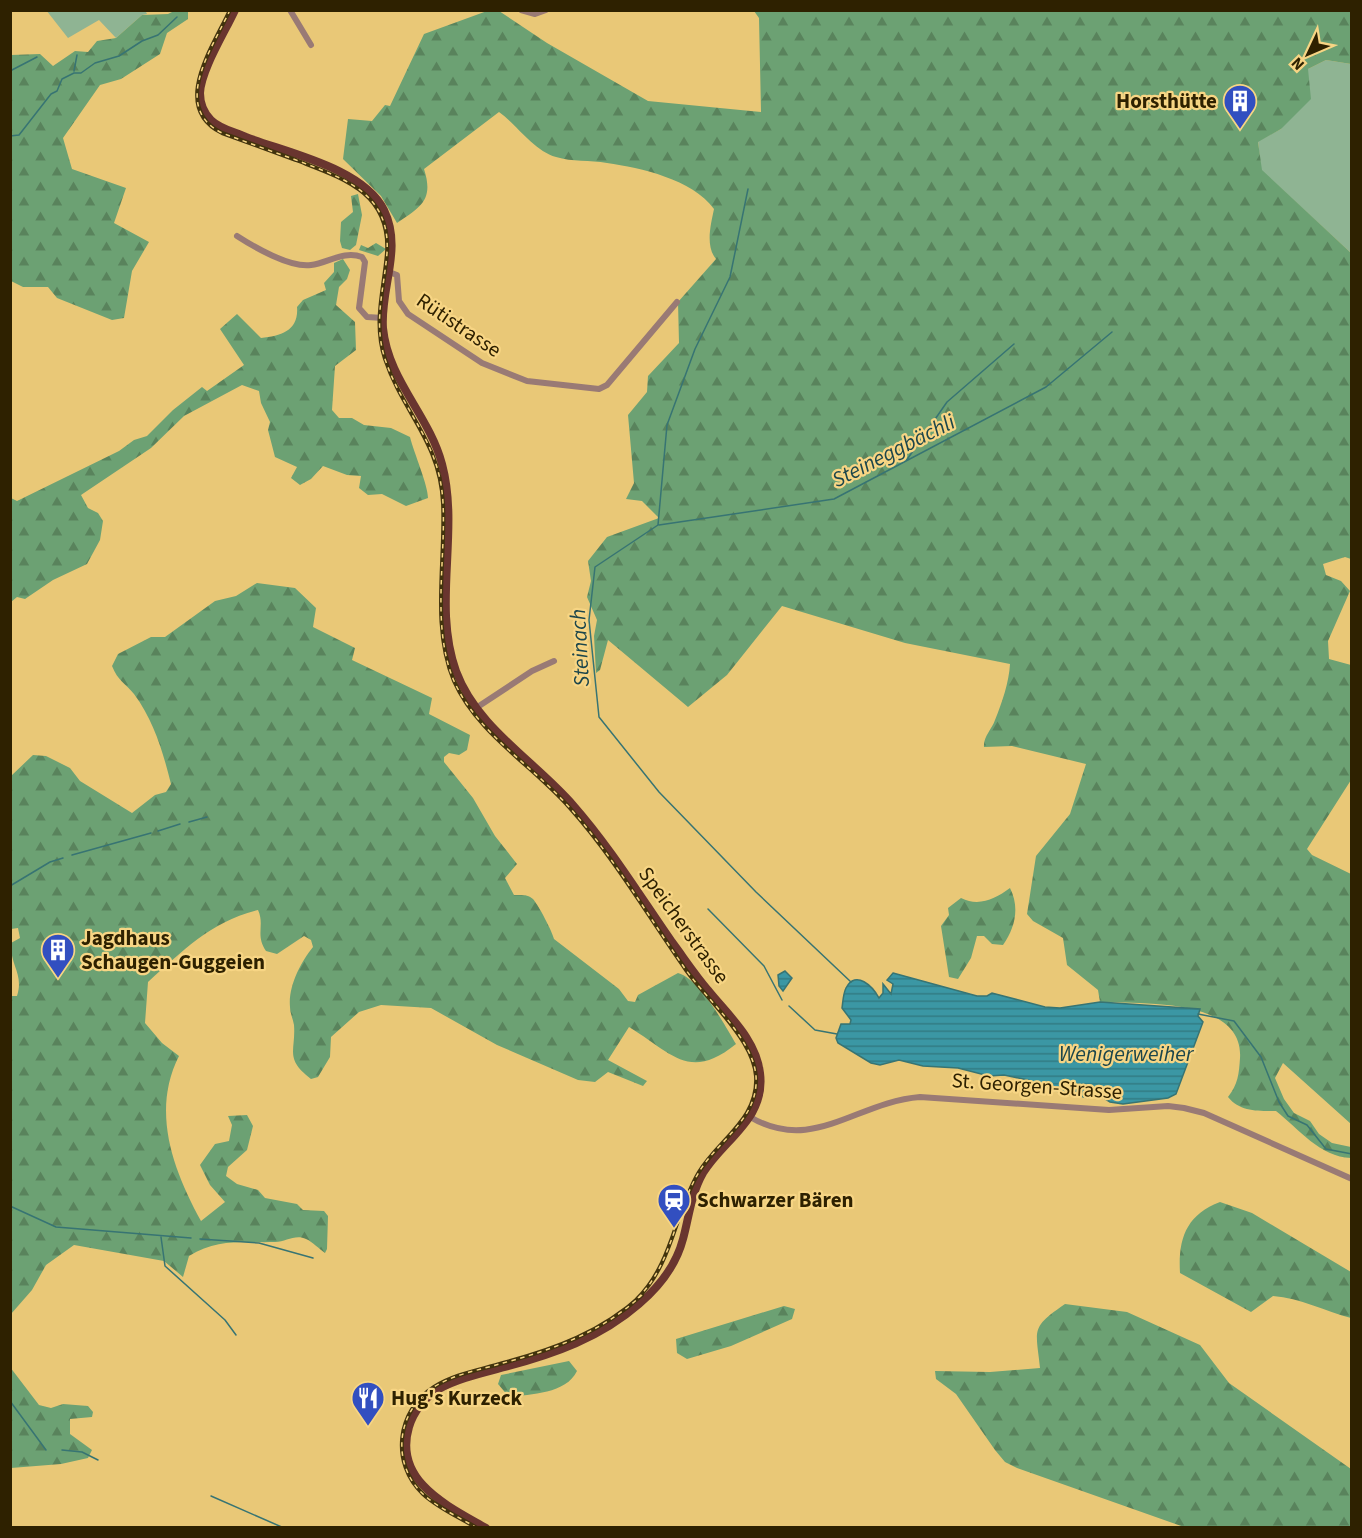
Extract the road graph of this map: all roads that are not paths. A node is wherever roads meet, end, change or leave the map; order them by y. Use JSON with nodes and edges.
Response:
{"nodes":[{"id":1,"x":235,"y":10,"type":"edge"},
{"id":2,"x":290,"y":10,"type":"edge"},
{"id":3,"x":521,"y":10,"type":"edge"},
{"id":4,"x":546,"y":10,"type":"edge"},
{"id":5,"x":311,"y":45,"type":"dead end"},
{"id":6,"x":237,"y":236,"type":"dead end"},
{"id":7,"x":389,"y":272,"type":"junction"},
{"id":8,"x":677,"y":302,"type":"dead end"},
{"id":9,"x":383,"y":318,"type":"junction"},
{"id":10,"x":554,"y":661,"type":"dead end"},
{"id":11,"x":476,"y":708,"type":"junction"},
{"id":12,"x":750,"y":1117,"type":"junction"},
{"id":13,"x":1352,"y":1179,"type":"edge"},
{"id":14,"x":486,"y":1527,"type":"edge"}],
"edges":[{"from":1,"to":7,"type":"main road","name":"Speicherstrasse"},
{"from":2,"to":5,"type":"street"},
{"from":3,"to":4,"type":"street"},
{"from":6,"to":9,"type":"street"},
{"from":7,"to":8,"type":"street","name":"Rütistrasse"},
{"from":7,"to":9,"type":"main road","name":"Speicherstrasse"},
{"from":9,"to":11,"type":"main road","name":"Speicherstrasse"},
{"from":10,"to":11,"type":"street"},
{"from":11,"to":12,"type":"main road","name":"Speicherstrasse"},
{"from":12,"to":13,"type":"street","name":"St. Georgen-Strasse"},
{"from":12,"to":14,"type":"main road","name":"Speicherstrasse"}]}
